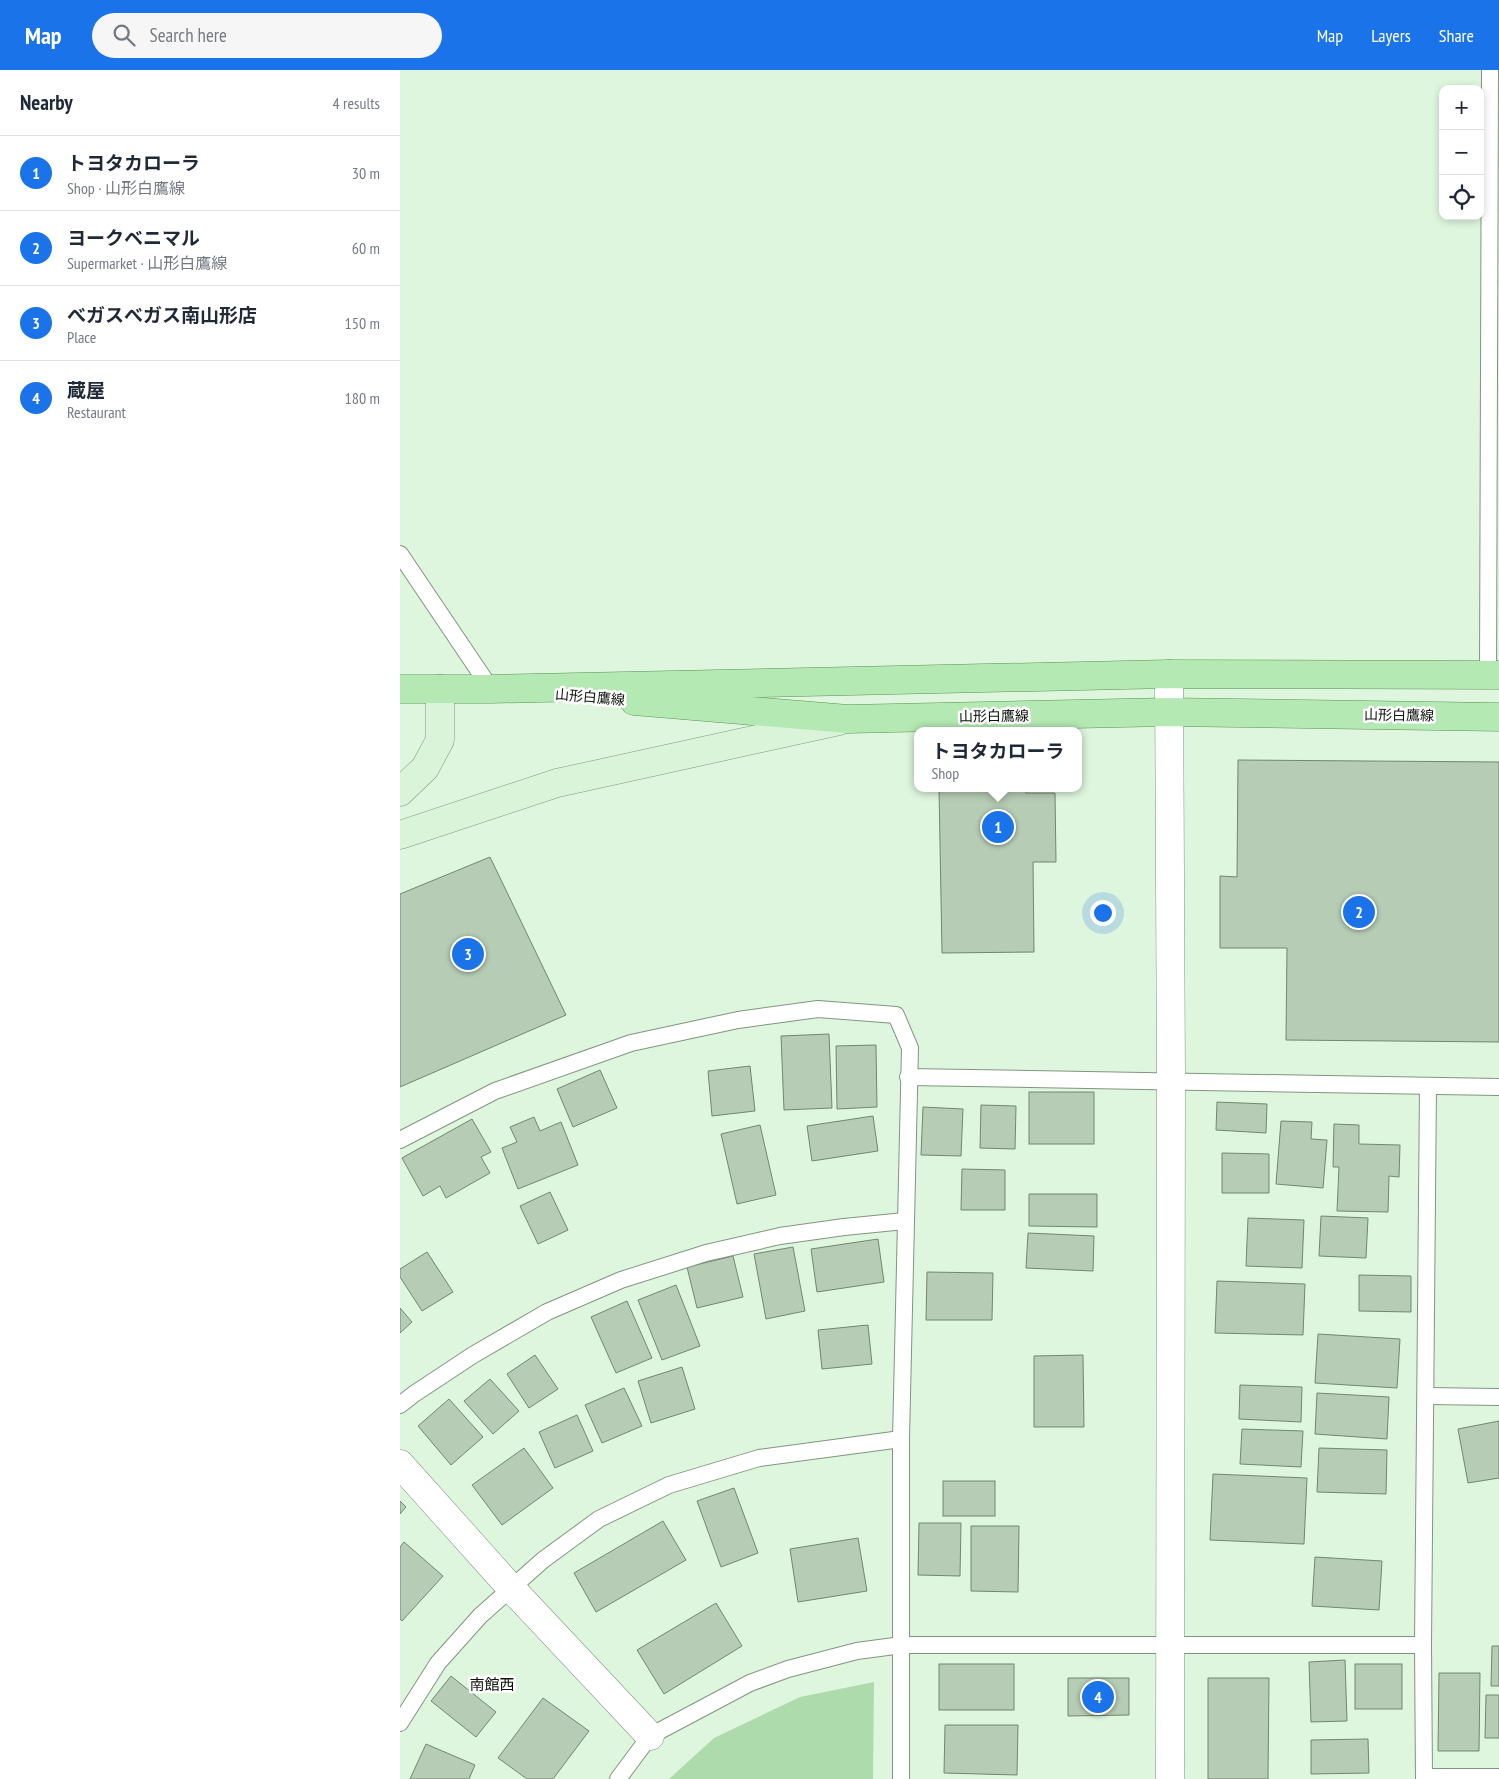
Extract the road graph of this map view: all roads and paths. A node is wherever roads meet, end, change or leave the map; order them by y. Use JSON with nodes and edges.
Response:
{"nodes":[{"id":1,"x":1490,"y":70,"type":"edge"},
{"id":2,"x":400,"y":554,"type":"edge"},
{"id":3,"x":1169,"y":674,"type":"junction"},
{"id":4,"x":1494,"y":675,"type":"edge"},
{"id":5,"x":440,"y":688,"type":"junction"},
{"id":6,"x":400,"y":689,"type":"edge"},
{"id":7,"x":491,"y":689,"type":"junction"},
{"id":8,"x":1169,"y":712,"type":"junction"},
{"id":9,"x":1499,"y":717,"type":"edge"},
{"id":10,"x":848,"y":719,"type":"junction"},
{"id":11,"x":400,"y":792,"type":"edge"},
{"id":12,"x":400,"y":835,"type":"edge"},
{"id":13,"x":908,"y":1077,"type":"junction"},
{"id":14,"x":1171,"y":1080,"type":"junction"},
{"id":15,"x":1428,"y":1086,"type":"junction"},
{"id":16,"x":1499,"y":1087,"type":"edge"},
{"id":17,"x":400,"y":1140,"type":"edge"},
{"id":18,"x":905,"y":1221,"type":"junction"},
{"id":19,"x":1426,"y":1396,"type":"junction"},
{"id":20,"x":1499,"y":1397,"type":"edge"},
{"id":21,"x":400,"y":1404,"type":"edge"},
{"id":22,"x":901,"y":1439,"type":"junction"},
{"id":23,"x":400,"y":1464,"type":"edge"},
{"id":24,"x":511,"y":1588,"type":"junction"},
{"id":25,"x":1423,"y":1644,"type":"junction"},
{"id":26,"x":902,"y":1645,"type":"junction"},
{"id":27,"x":1171,"y":1645,"type":"junction"},
{"id":28,"x":400,"y":1723,"type":"edge"},
{"id":29,"x":650,"y":1736,"type":"junction"},
{"id":30,"x":1499,"y":1777,"type":"edge"},
{"id":31,"x":1424,"y":1778,"type":"edge"},
{"id":32,"x":618,"y":1779,"type":"edge"},
{"id":33,"x":902,"y":1779,"type":"edge"},
{"id":34,"x":1170,"y":1779,"type":"edge"}],
"edges":[{"from":1,"to":4,"type":"lane"},
{"from":2,"to":7,"type":"lane"},
{"from":3,"to":4,"type":"main road","name":"山形白鷹線"},
{"from":3,"to":7,"type":"main road","name":"山形白鷹線"},
{"from":3,"to":8,"type":"street"},
{"from":5,"to":6,"type":"main road","name":"山形白鷹線"},
{"from":5,"to":7,"type":"main road","name":"山形白鷹線"},
{"from":5,"to":11,"type":"street"},
{"from":7,"to":10,"type":"main road","name":"山形白鷹線"},
{"from":8,"to":9,"type":"main road","name":"山形白鷹線"},
{"from":8,"to":10,"type":"main road","name":"山形白鷹線"},
{"from":8,"to":14,"type":"street"},
{"from":10,"to":12,"type":"street"},
{"from":13,"to":14,"type":"lane"},
{"from":13,"to":17,"type":"lane"},
{"from":13,"to":18,"type":"lane"},
{"from":14,"to":15,"type":"lane"},
{"from":14,"to":27,"type":"street"},
{"from":15,"to":16,"type":"lane"},
{"from":15,"to":19,"type":"lane"},
{"from":18,"to":21,"type":"lane"},
{"from":18,"to":22,"type":"lane"},
{"from":19,"to":20,"type":"lane"},
{"from":19,"to":25,"type":"lane"},
{"from":22,"to":24,"type":"lane"},
{"from":22,"to":26,"type":"lane"},
{"from":23,"to":24,"type":"street"},
{"from":24,"to":28,"type":"lane"},
{"from":24,"to":29,"type":"street"},
{"from":25,"to":27,"type":"lane"},
{"from":25,"to":31,"type":"lane"},
{"from":26,"to":27,"type":"lane"},
{"from":26,"to":29,"type":"lane"},
{"from":26,"to":33,"type":"lane"},
{"from":27,"to":34,"type":"street"},
{"from":29,"to":32,"type":"lane"},
{"from":30,"to":31,"type":"lane"}]}
